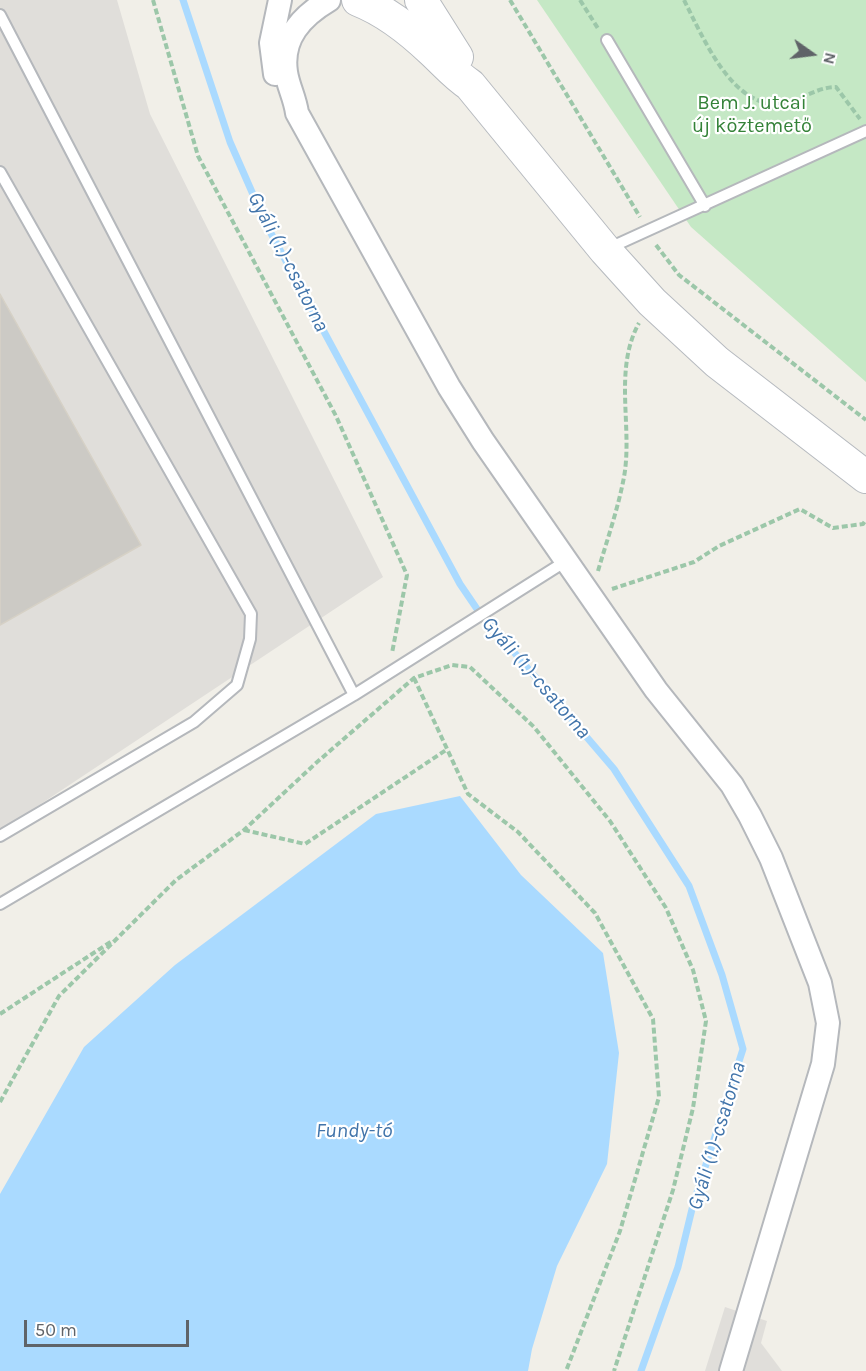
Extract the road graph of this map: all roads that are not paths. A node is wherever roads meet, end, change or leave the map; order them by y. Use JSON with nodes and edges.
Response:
{"nodes":[{"id":1,"x":279,"y":0,"type":"edge"},
{"id":2,"x":329,"y":0,"type":"edge"},
{"id":3,"x":358,"y":0,"type":"edge"},
{"id":4,"x":421,"y":0,"type":"edge"},
{"id":5,"x":0,"y":15,"type":"edge"},
{"id":6,"x":607,"y":40,"type":"road end"},
{"id":7,"x":470,"y":85,"type":"junction"},
{"id":8,"x":297,"y":113,"type":"junction"},
{"id":9,"x":864,"y":126,"type":"edge"},
{"id":10,"x":0,"y":172,"type":"edge"},
{"id":11,"x":705,"y":206,"type":"junction"},
{"id":12,"x":605,"y":250,"type":"junction"},
{"id":13,"x":866,"y":477,"type":"edge"},
{"id":14,"x":566,"y":561,"type":"junction"},
{"id":15,"x":354,"y":695,"type":"junction"},
{"id":16,"x":0,"y":836,"type":"edge"},
{"id":17,"x":0,"y":904,"type":"edge"},
{"id":18,"x":731,"y":1371,"type":"edge"}],
"edges":[{"from":1,"to":8,"type":"street"},
{"from":2,"to":8,"type":"street"},
{"from":3,"to":7,"type":"main road"},
{"from":4,"to":7,"type":"main road"},
{"from":5,"to":15,"type":"lane"},
{"from":6,"to":11,"type":"lane"},
{"from":7,"to":12,"type":"main road"},
{"from":8,"to":14,"type":"street"},
{"from":9,"to":11,"type":"lane"},
{"from":10,"to":16,"type":"lane"},
{"from":11,"to":12,"type":"lane"},
{"from":12,"to":13,"type":"main road"},
{"from":14,"to":15,"type":"lane"},
{"from":14,"to":18,"type":"street"},
{"from":15,"to":17,"type":"lane"}]}
